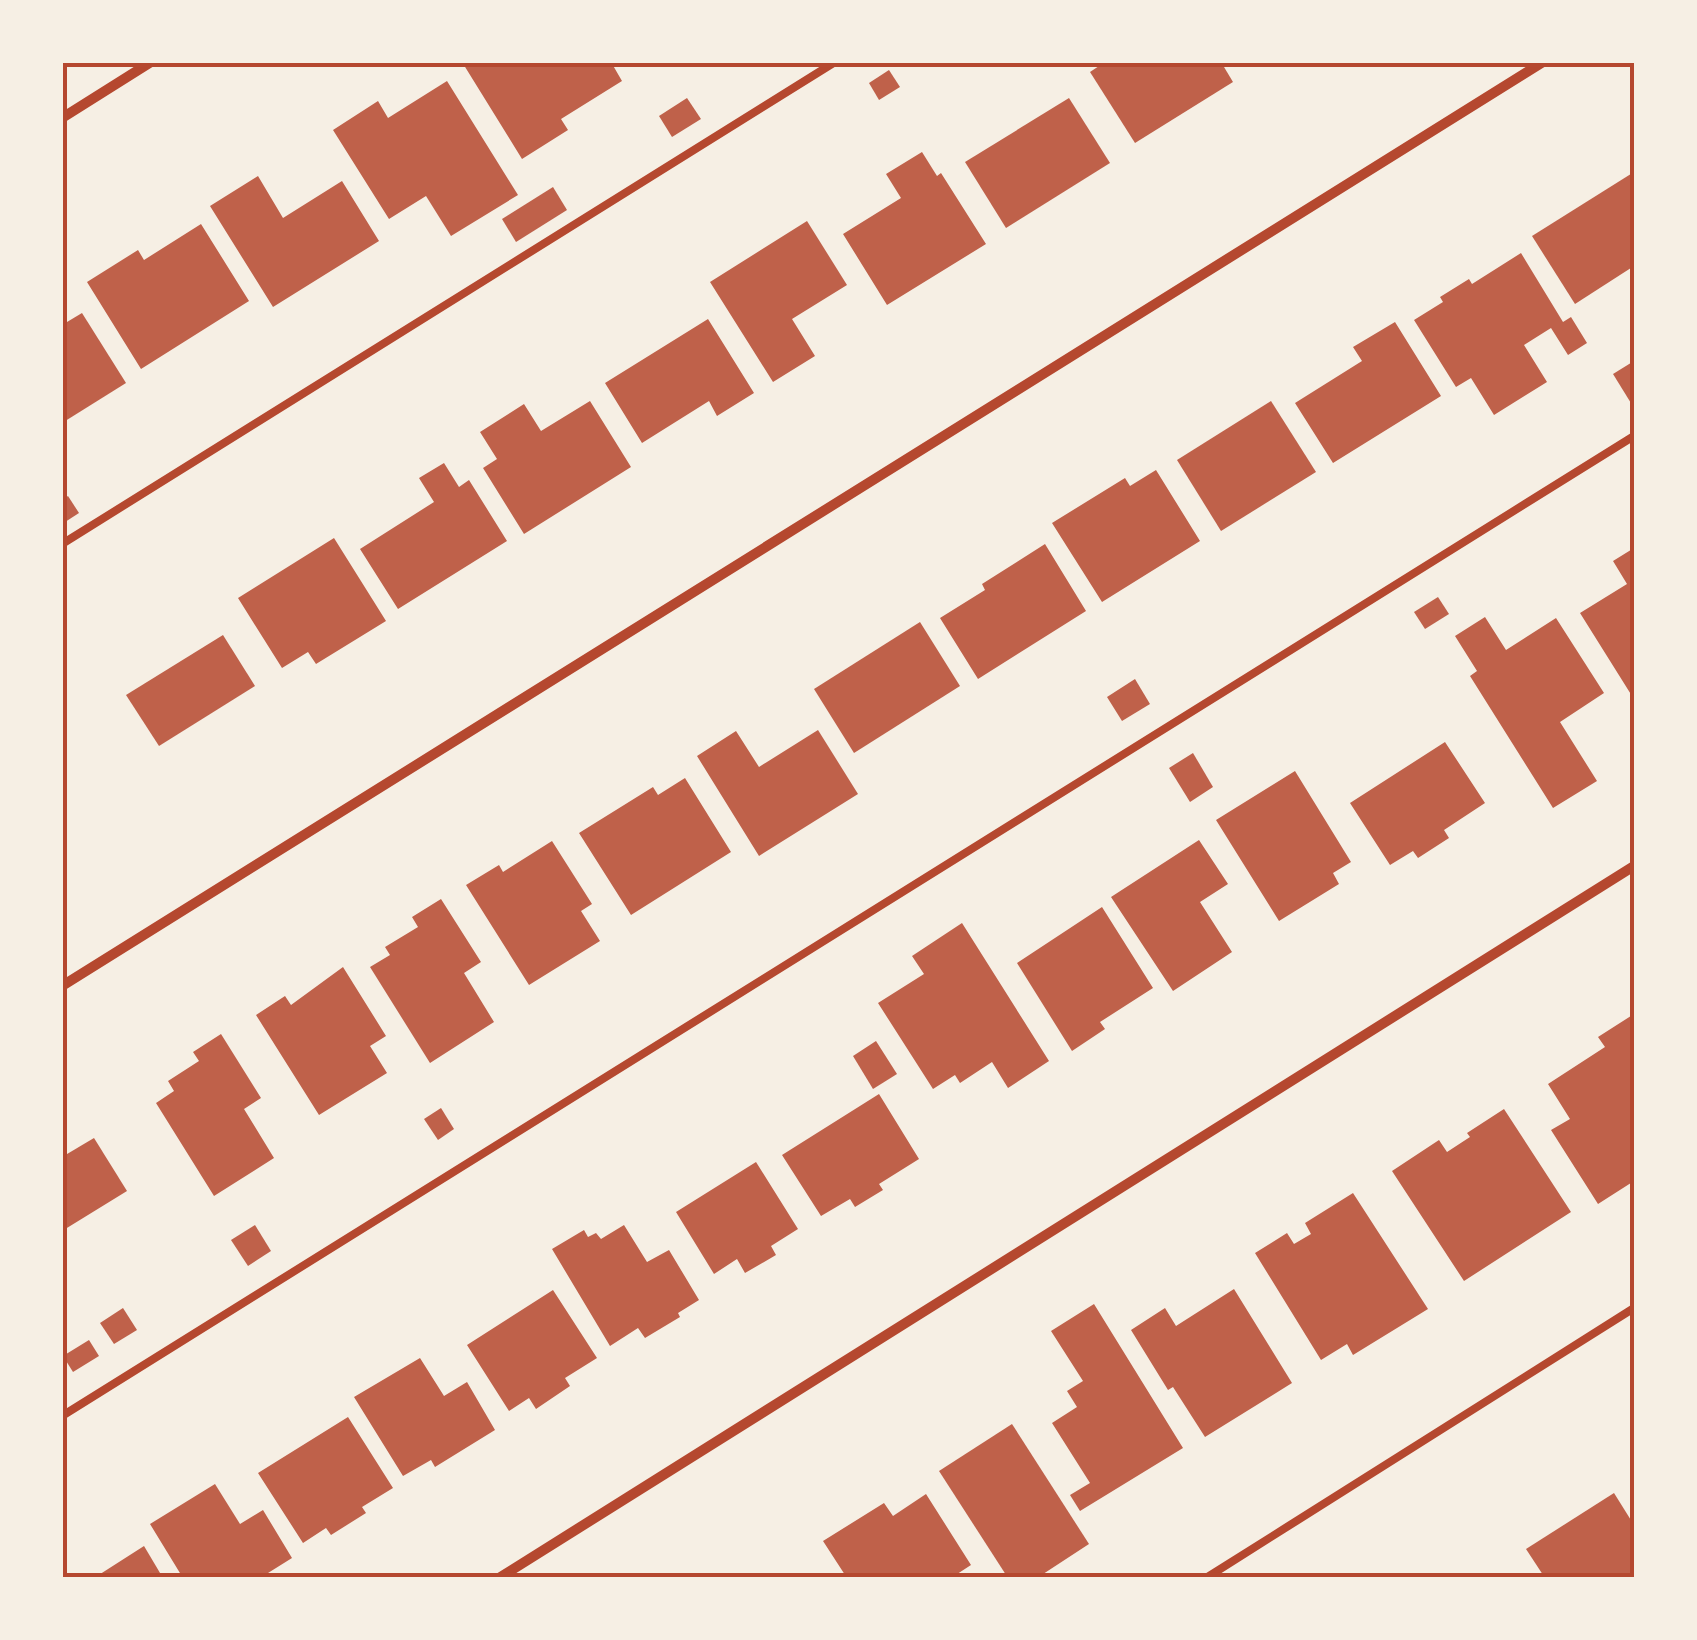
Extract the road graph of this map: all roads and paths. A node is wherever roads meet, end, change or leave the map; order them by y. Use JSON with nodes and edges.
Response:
{"nodes":[{"id":1,"x":152,"y":62,"type":"edge"},
{"id":2,"x":835,"y":62,"type":"edge"},
{"id":3,"x":1543,"y":62,"type":"edge"},
{"id":4,"x":62,"y":118,"type":"edge"},
{"id":5,"x":1634,"y":436,"type":"edge"},
{"id":6,"x":62,"y":544,"type":"edge"},
{"id":7,"x":1634,"y":866,"type":"edge"},
{"id":8,"x":62,"y":986,"type":"edge"},
{"id":9,"x":1634,"y":1308,"type":"edge"},
{"id":10,"x":62,"y":1416,"type":"edge"},
{"id":11,"x":499,"y":1578,"type":"edge"},
{"id":12,"x":1206,"y":1578,"type":"edge"}],
"edges":[{"from":1,"to":4,"type":"street"},
{"from":2,"to":6,"type":"lane"},
{"from":3,"to":8,"type":"street"},
{"from":5,"to":10,"type":"lane"},
{"from":7,"to":11,"type":"street"},
{"from":9,"to":12,"type":"lane"}]}
